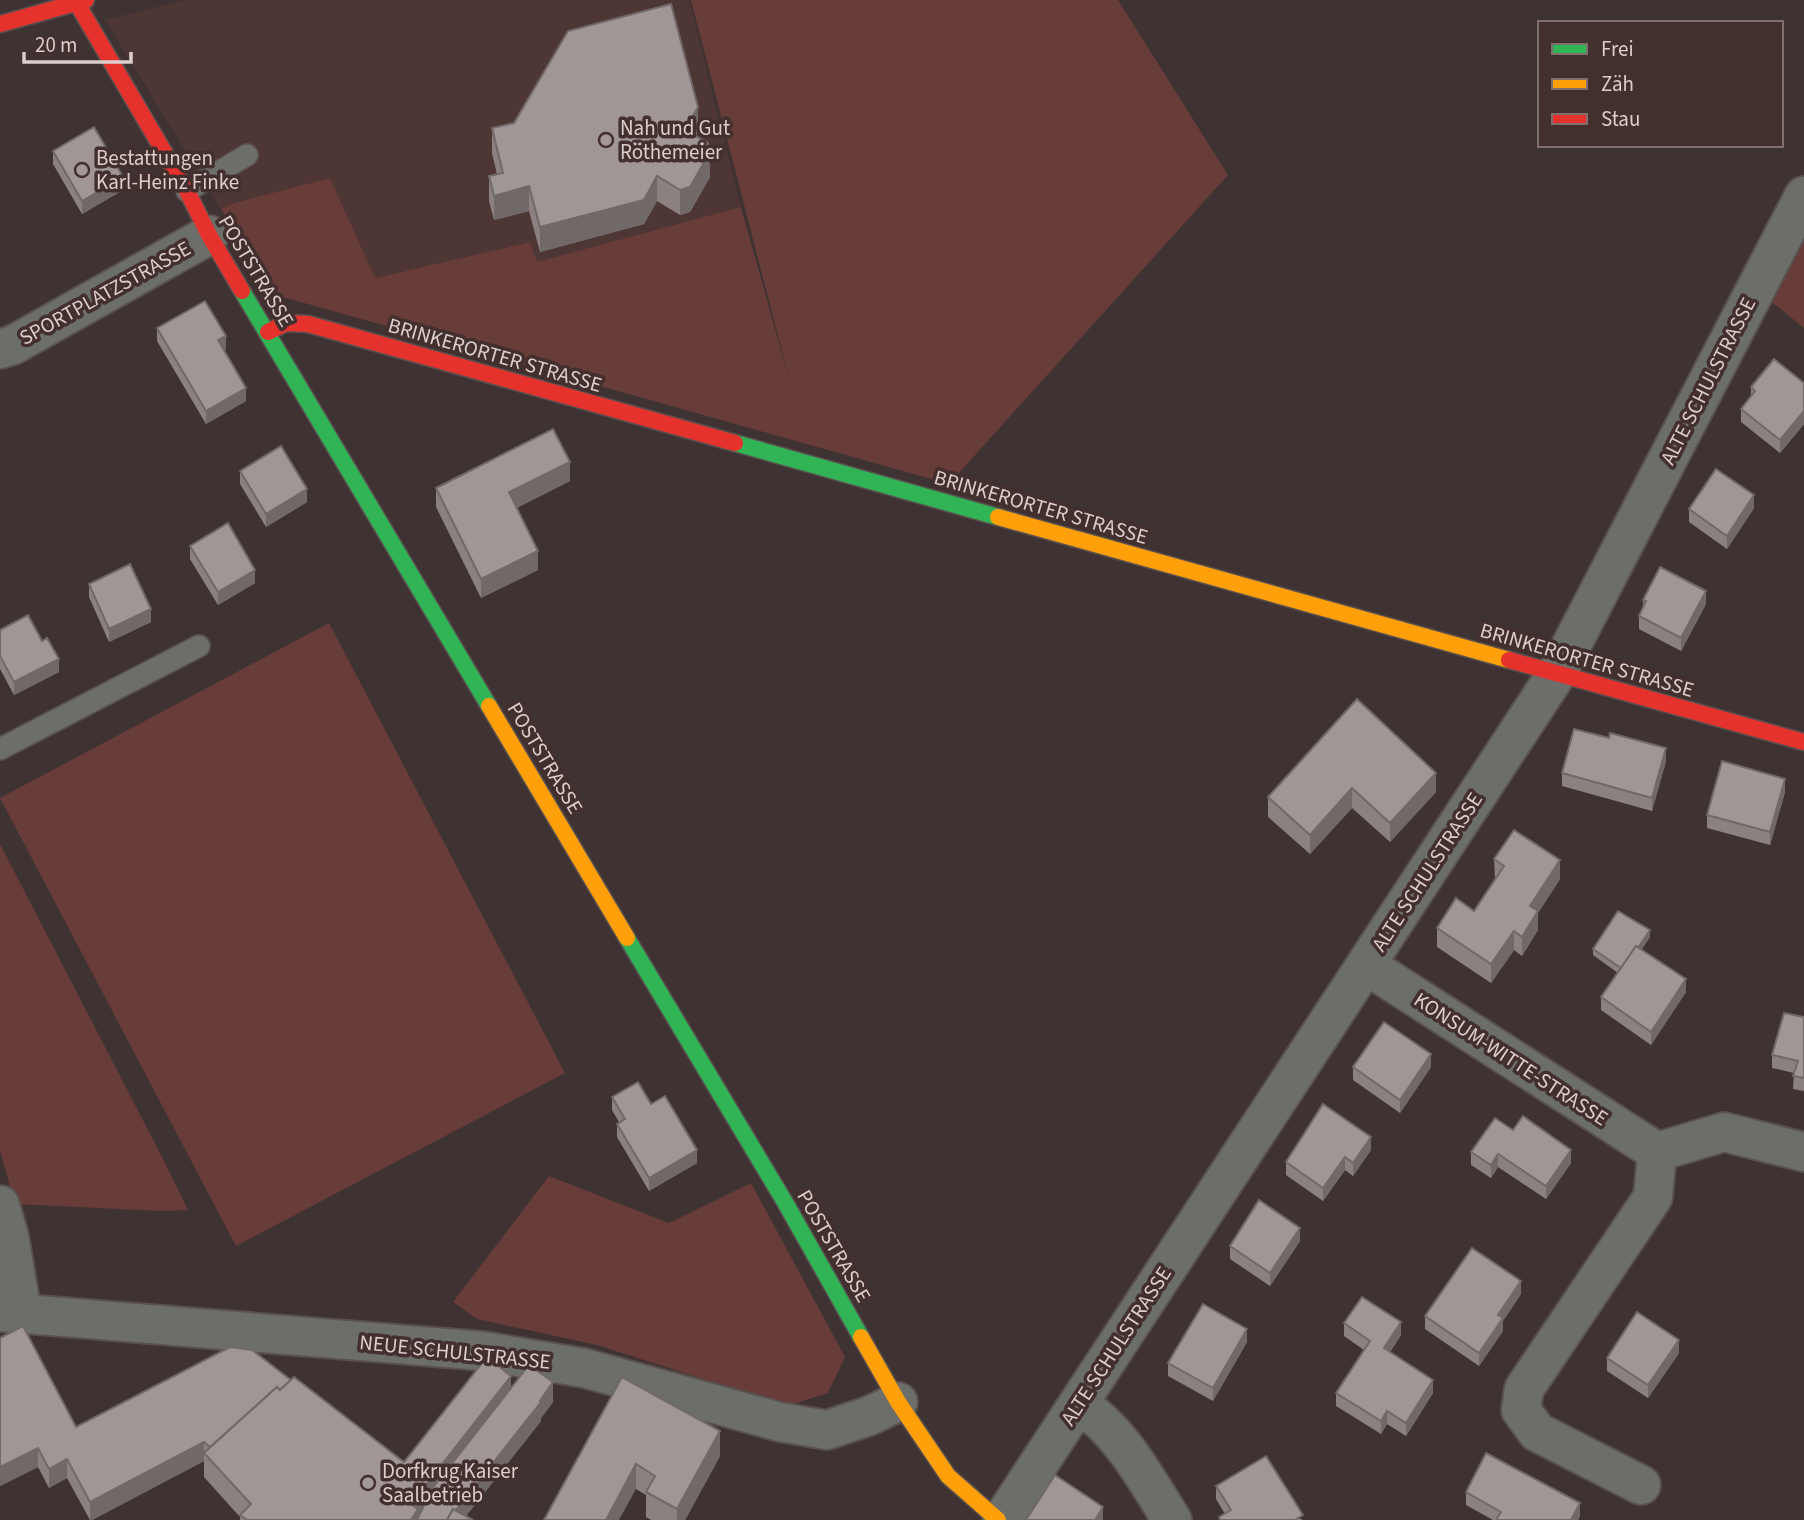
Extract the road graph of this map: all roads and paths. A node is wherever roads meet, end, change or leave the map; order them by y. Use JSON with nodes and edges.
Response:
{"nodes":[{"id":1,"x":79,"y":1,"type":"edge"},
{"id":2,"x":0,"y":24,"type":"edge"},
{"id":3,"x":247,"y":155,"type":"dead end"},
{"id":4,"x":187,"y":191,"type":"junction"},
{"id":5,"x":1804,"y":197,"type":"edge"},
{"id":6,"x":209,"y":236,"type":"junction"},
{"id":7,"x":268,"y":332,"type":"junction"},
{"id":8,"x":0,"y":349,"type":"edge"},
{"id":9,"x":199,"y":646,"type":"dead end"},
{"id":10,"x":1557,"y":673,"type":"junction"},
{"id":11,"x":1804,"y":743,"type":"edge"},
{"id":12,"x":0,"y":749,"type":"edge"},
{"id":13,"x":1366,"y":965,"type":"junction"},
{"id":14,"x":1804,"y":1152,"type":"edge"},
{"id":15,"x":1657,"y":1153,"type":"junction"},
{"id":16,"x":0,"y":1206,"type":"edge"},
{"id":17,"x":11,"y":1313,"type":"edge"},
{"id":18,"x":898,"y":1402,"type":"junction"},
{"id":19,"x":1079,"y":1404,"type":"junction"},
{"id":20,"x":1641,"y":1485,"type":"dead end"},
{"id":21,"x":1000,"y":1520,"type":"edge"},
{"id":22,"x":1172,"y":1520,"type":"edge"}],
"edges":[{"from":1,"to":2,"type":"street"},
{"from":1,"to":4,"type":"street","name":"POSTSTRASSE"},
{"from":3,"to":4,"type":"lane"},
{"from":4,"to":6,"type":"street","name":"POSTSTRASSE"},
{"from":5,"to":10,"type":"street","name":"ALTE SCHULSTRASSE"},
{"from":6,"to":7,"type":"street","name":"POSTSTRASSE"},
{"from":6,"to":8,"type":"street","name":"SPORTPLATZSTRASSE"},
{"from":7,"to":10,"type":"street","name":"BRINKERORTER STRASSE"},
{"from":7,"to":18,"type":"street","name":"POSTSTRASSE"},
{"from":9,"to":12,"type":"lane"},
{"from":10,"to":11,"type":"street","name":"BRINKERORTER STRASSE"},
{"from":10,"to":13,"type":"street","name":"ALTE SCHULSTRASSE"},
{"from":13,"to":15,"type":"street","name":"KONSUM-WITTE-STRASSE"},
{"from":13,"to":19,"type":"street","name":"ALTE SCHULSTRASSE"},
{"from":14,"to":15,"type":"street"},
{"from":15,"to":20,"type":"street"},
{"from":16,"to":17,"type":"street"},
{"from":17,"to":18,"type":"street","name":"NEUE SCHULSTRASSE"},
{"from":18,"to":21,"type":"street","name":"POSTSTRASSE"},
{"from":19,"to":21,"type":"street","name":"ALTE SCHULSTRASSE"},
{"from":19,"to":22,"type":"street"}]}
